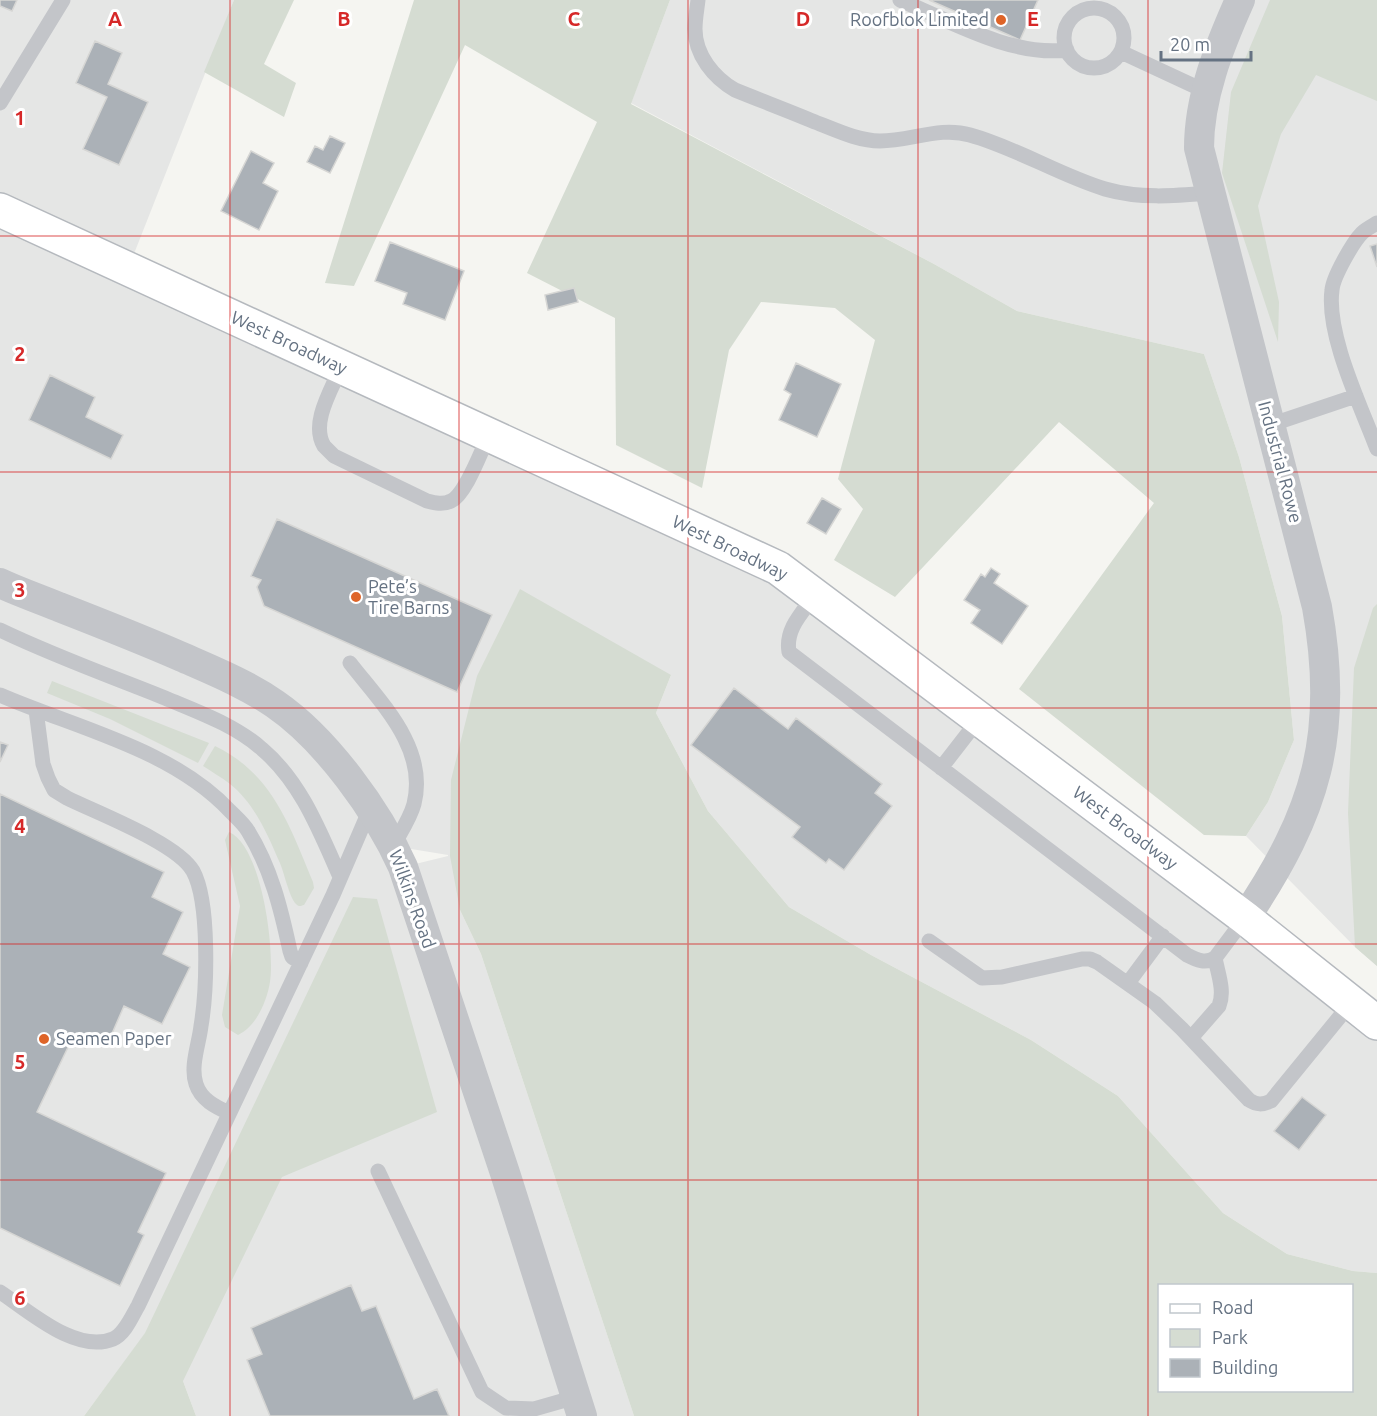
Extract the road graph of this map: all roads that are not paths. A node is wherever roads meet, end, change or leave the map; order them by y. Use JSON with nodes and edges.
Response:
{"nodes":[{"id":1,"x":63,"y":0,"type":"edge"},
{"id":2,"x":698,"y":0,"type":"edge"},
{"id":3,"x":900,"y":0,"type":"edge"},
{"id":4,"x":1240,"y":0,"type":"edge"},
{"id":5,"x":1067,"y":50,"type":"junction"},
{"id":6,"x":1121,"y":52,"type":"junction"},
{"id":7,"x":1207,"y":92,"type":"junction"},
{"id":8,"x":0,"y":103,"type":"edge"},
{"id":9,"x":1209,"y":193,"type":"junction"},
{"id":10,"x":0,"y":210,"type":"edge"},
{"id":11,"x":1377,"y":223,"type":"edge"},
{"id":12,"x":341,"y":367,"type":"junction"},
{"id":13,"x":1356,"y":396,"type":"junction"},
{"id":14,"x":1270,"y":425,"type":"junction"},
{"id":15,"x":489,"y":435,"type":"junction"},
{"id":16,"x":1377,"y":449,"type":"edge"},
{"id":17,"x":0,"y":584,"type":"edge"},
{"id":18,"x":814,"y":595,"type":"junction"},
{"id":19,"x":0,"y":630,"type":"edge"},
{"id":20,"x":350,"y":663,"type":"dead end"},
{"id":21,"x":0,"y":695,"type":"edge"},
{"id":22,"x":36,"y":710,"type":"junction"},
{"id":23,"x":979,"y":719,"type":"junction"},
{"id":24,"x":941,"y":768,"type":"junction"},
{"id":25,"x":370,"y":809,"type":"junction"},
{"id":26,"x":393,"y":846,"type":"junction"},
{"id":27,"x":340,"y":877,"type":"junction"},
{"id":28,"x":1245,"y":918,"type":"junction"},
{"id":29,"x":1163,"y":936,"type":"junction"},
{"id":30,"x":929,"y":941,"type":"dead end"},
{"id":31,"x":1215,"y":958,"type":"junction"},
{"id":32,"x":301,"y":963,"type":"junction"},
{"id":33,"x":1128,"y":983,"type":"junction"},
{"id":34,"x":1351,"y":1003,"type":"junction"},
{"id":35,"x":1377,"y":1023,"type":"edge"},
{"id":36,"x":1191,"y":1038,"type":"junction"},
{"id":37,"x":229,"y":1113,"type":"junction"},
{"id":38,"x":378,"y":1171,"type":"dead end"},
{"id":39,"x":0,"y":1292,"type":"edge"},
{"id":40,"x":579,"y":1407,"type":"edge"}],
"edges":[{"from":1,"to":8,"type":"lane"},
{"from":2,"to":9,"type":"lane"},
{"from":3,"to":5,"type":"lane"},
{"from":4,"to":7,"type":"street","name":"Industrial Rowe"},
{"from":5,"to":6,"type":"lane"},
{"from":5,"to":6,"type":"lane"},
{"from":6,"to":7,"type":"lane"},
{"from":7,"to":9,"type":"street","name":"Industrial Rowe"},
{"from":9,"to":14,"type":"street","name":"Industrial Rowe"},
{"from":10,"to":12,"type":"main road","name":"West Broadway"},
{"from":11,"to":13,"type":"lane"},
{"from":12,"to":15,"type":"main road","name":"West Broadway"},
{"from":12,"to":15,"type":"lane"},
{"from":13,"to":14,"type":"lane"},
{"from":13,"to":16,"type":"lane"},
{"from":14,"to":28,"type":"street","name":"Industrial Rowe"},
{"from":15,"to":18,"type":"main road","name":"West Broadway"},
{"from":17,"to":25,"type":"street","name":"Wilkins Road"},
{"from":18,"to":23,"type":"main road","name":"West Broadway"},
{"from":18,"to":24,"type":"lane"},
{"from":19,"to":27,"type":"lane"},
{"from":20,"to":26,"type":"lane"},
{"from":21,"to":22,"type":"lane"},
{"from":22,"to":32,"type":"lane"},
{"from":22,"to":37,"type":"lane"},
{"from":23,"to":24,"type":"lane"},
{"from":23,"to":28,"type":"main road","name":"West Broadway"},
{"from":24,"to":29,"type":"lane"},
{"from":25,"to":26,"type":"street","name":"Wilkins Road"},
{"from":25,"to":27,"type":"lane"},
{"from":26,"to":40,"type":"street","name":"Wilkins Road"},
{"from":27,"to":32,"type":"lane"},
{"from":28,"to":31,"type":"lane"},
{"from":28,"to":34,"type":"main road","name":"West Broadway"},
{"from":29,"to":31,"type":"lane"},
{"from":29,"to":33,"type":"lane"},
{"from":30,"to":33,"type":"lane"},
{"from":31,"to":36,"type":"lane"},
{"from":32,"to":37,"type":"lane"},
{"from":33,"to":36,"type":"lane"},
{"from":34,"to":35,"type":"main road","name":"West Broadway"},
{"from":34,"to":36,"type":"lane"},
{"from":37,"to":39,"type":"lane"},
{"from":38,"to":40,"type":"lane"}]}
